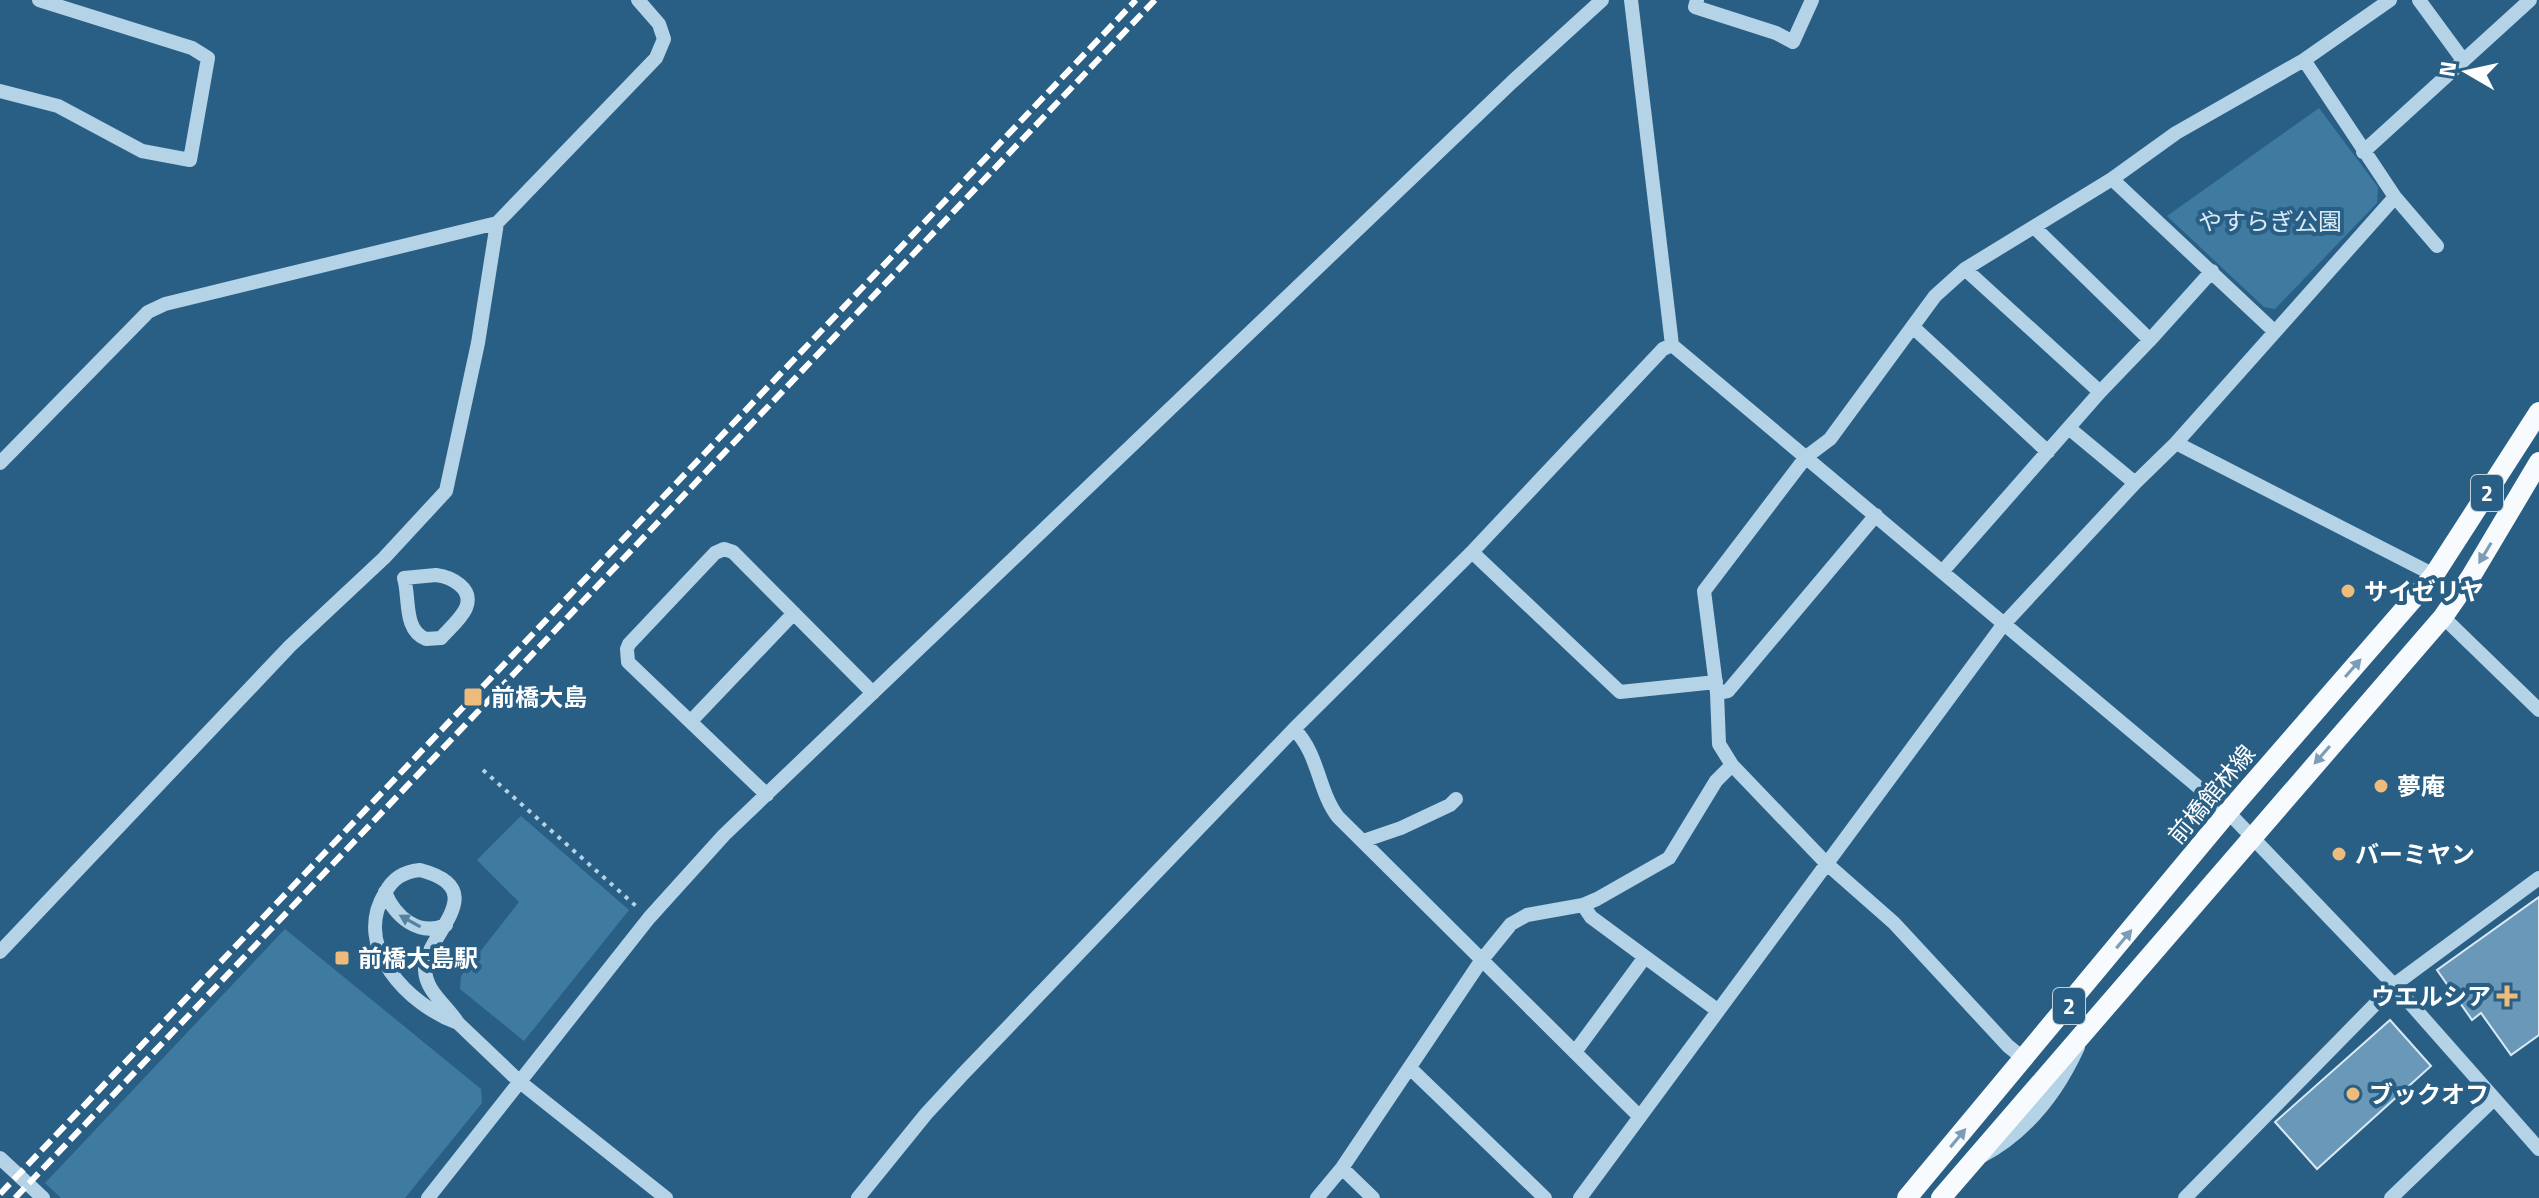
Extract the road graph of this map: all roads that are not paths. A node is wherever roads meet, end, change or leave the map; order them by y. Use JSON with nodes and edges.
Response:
{"nodes":[{"id":1,"x":39,"y":0,"type":"edge"},
{"id":2,"x":1602,"y":0,"type":"edge"},
{"id":3,"x":1631,"y":0,"type":"edge"},
{"id":4,"x":1697,"y":0,"type":"edge"},
{"id":5,"x":1812,"y":0,"type":"edge"},
{"id":6,"x":2390,"y":0,"type":"edge"},
{"id":7,"x":2419,"y":0,"type":"edge"},
{"id":8,"x":2530,"y":0,"type":"edge"},
{"id":9,"x":641,"y":1,"type":"edge"},
{"id":10,"x":2304,"y":60,"type":"junction"},
{"id":11,"x":2463,"y":60,"type":"junction"},
{"id":12,"x":0,"y":91,"type":"edge"},
{"id":13,"x":2363,"y":152,"type":"junction"},
{"id":14,"x":2112,"y":179,"type":"junction"},
{"id":15,"x":2395,"y":197,"type":"junction"},
{"id":16,"x":497,"y":223,"type":"junction"},
{"id":17,"x":2034,"y":227,"type":"junction"},
{"id":18,"x":2437,"y":246,"type":"dead end"},
{"id":19,"x":1965,"y":269,"type":"junction"},
{"id":20,"x":2212,"y":271,"type":"junction"},
{"id":21,"x":1914,"y":328,"type":"junction"},
{"id":22,"x":2274,"y":331,"type":"junction"},
{"id":23,"x":2150,"y":340,"type":"junction"},
{"id":24,"x":1672,"y":345,"type":"junction"},
{"id":25,"x":2100,"y":392,"type":"junction"},
{"id":26,"x":2539,"y":412,"type":"edge"},
{"id":27,"x":2070,"y":429,"type":"junction"},
{"id":28,"x":2176,"y":443,"type":"junction"},
{"id":29,"x":2048,"y":452,"type":"junction"},
{"id":30,"x":1806,"y":457,"type":"junction"},
{"id":31,"x":2539,"y":462,"type":"edge"},
{"id":32,"x":0,"y":463,"type":"edge"},
{"id":33,"x":2135,"y":483,"type":"junction"},
{"id":34,"x":1876,"y":515,"type":"junction"},
{"id":35,"x":1472,"y":552,"type":"junction"},
{"id":36,"x":384,"y":558,"type":"junction"},
{"id":37,"x":1942,"y":572,"type":"junction"},
{"id":38,"x":2434,"y":575,"type":"junction"},
{"id":39,"x":404,"y":578,"type":"junction"},
{"id":40,"x":794,"y":613,"type":"junction"},
{"id":41,"x":2443,"y":617,"type":"junction"},
{"id":42,"x":2003,"y":625,"type":"junction"},
{"id":43,"x":1716,"y":687,"type":"junction"},
{"id":44,"x":873,"y":693,"type":"junction"},
{"id":45,"x":2539,"y":710,"type":"edge"},
{"id":46,"x":691,"y":721,"type":"junction"},
{"id":47,"x":1294,"y":729,"type":"junction"},
{"id":48,"x":1732,"y":765,"type":"junction"},
{"id":49,"x":767,"y":795,"type":"junction"},
{"id":50,"x":1456,"y":799,"type":"dead end"},
{"id":51,"x":2228,"y":812,"type":"junction"},
{"id":52,"x":2251,"y":837,"type":"junction"},
{"id":53,"x":1363,"y":841,"type":"junction"},
{"id":54,"x":1827,"y":864,"type":"junction"},
{"id":55,"x":2539,"y":878,"type":"edge"},
{"id":56,"x":385,"y":892,"type":"junction"},
{"id":57,"x":1583,"y":905,"type":"junction"},
{"id":58,"x":446,"y":925,"type":"junction"},
{"id":59,"x":0,"y":952,"type":"edge"},
{"id":60,"x":1645,"y":957,"type":"junction"},
{"id":61,"x":1481,"y":961,"type":"junction"},
{"id":62,"x":2394,"y":985,"type":"junction"},
{"id":63,"x":1717,"y":1010,"type":"junction"},
{"id":64,"x":458,"y":1023,"type":"junction"},
{"id":65,"x":1575,"y":1052,"type":"junction"},
{"id":66,"x":2024,"y":1059,"type":"junction"},
{"id":67,"x":1410,"y":1068,"type":"junction"},
{"id":68,"x":520,"y":1082,"type":"junction"},
{"id":69,"x":2494,"y":1099,"type":"junction"},
{"id":70,"x":1639,"y":1116,"type":"junction"},
{"id":71,"x":2539,"y":1149,"type":"edge"},
{"id":72,"x":0,"y":1158,"type":"edge"},
{"id":73,"x":1342,"y":1168,"type":"junction"},
{"id":74,"x":1945,"y":1196,"type":"edge"},
{"id":75,"x":43,"y":1198,"type":"edge"},
{"id":76,"x":428,"y":1198,"type":"edge"},
{"id":77,"x":666,"y":1198,"type":"edge"},
{"id":78,"x":858,"y":1198,"type":"edge"},
{"id":79,"x":1317,"y":1198,"type":"edge"},
{"id":80,"x":1373,"y":1198,"type":"edge"},
{"id":81,"x":1545,"y":1198,"type":"edge"},
{"id":82,"x":1580,"y":1198,"type":"edge"},
{"id":83,"x":1907,"y":1198,"type":"edge"},
{"id":84,"x":2185,"y":1198,"type":"edge"},
{"id":85,"x":2391,"y":1198,"type":"edge"}],
"edges":[{"from":1,"to":12,"type":"street"},
{"from":2,"to":44,"type":"street"},
{"from":3,"to":24,"type":"street"},
{"from":4,"to":5,"type":"street"},
{"from":6,"to":10,"type":"street"},
{"from":7,"to":11,"type":"street"},
{"from":8,"to":11,"type":"street"},
{"from":9,"to":16,"type":"street"},
{"from":10,"to":13,"type":"street"},
{"from":10,"to":14,"type":"street"},
{"from":11,"to":13,"type":"street"},
{"from":13,"to":15,"type":"street"},
{"from":14,"to":17,"type":"street"},
{"from":14,"to":20,"type":"street"},
{"from":15,"to":18,"type":"street"},
{"from":15,"to":22,"type":"street"},
{"from":16,"to":32,"type":"street"},
{"from":16,"to":36,"type":"street"},
{"from":17,"to":19,"type":"street"},
{"from":17,"to":23,"type":"street"},
{"from":19,"to":21,"type":"street"},
{"from":19,"to":25,"type":"street"},
{"from":20,"to":22,"type":"street"},
{"from":20,"to":23,"type":"street"},
{"from":21,"to":29,"type":"street"},
{"from":21,"to":30,"type":"street"},
{"from":22,"to":28,"type":"street"},
{"from":23,"to":25,"type":"street"},
{"from":24,"to":30,"type":"street"},
{"from":24,"to":35,"type":"street"},
{"from":25,"to":27,"type":"street"},
{"from":26,"to":38,"type":"main road","name":"前橋館林線","number":"2"},
{"from":27,"to":29,"type":"street"},
{"from":27,"to":33,"type":"street"},
{"from":28,"to":33,"type":"street"},
{"from":28,"to":38,"type":"street"},
{"from":29,"to":37,"type":"street"},
{"from":30,"to":34,"type":"street"},
{"from":30,"to":43,"type":"street"},
{"from":31,"to":41,"type":"main road","number":"2","one_way":true},
{"from":33,"to":42,"type":"street"},
{"from":34,"to":37,"type":"street"},
{"from":34,"to":43,"type":"street"},
{"from":35,"to":43,"type":"street"},
{"from":35,"to":47,"type":"street"},
{"from":36,"to":39,"type":"street"},
{"from":36,"to":59,"type":"street"},
{"from":37,"to":42,"type":"street"},
{"from":51,"to":38,"type":"main road","name":"前橋館林線","number":"2","one_way":true},
{"from":39,"to":39,"type":"street"},
{"from":40,"to":44,"type":"street"},
{"from":40,"to":46,"type":"street"},
{"from":40,"to":46,"type":"street"},
{"from":41,"to":45,"type":"street"},
{"from":41,"to":52,"type":"main road","number":"2","one_way":true},
{"from":42,"to":51,"type":"street"},
{"from":42,"to":54,"type":"street"},
{"from":43,"to":48,"type":"street"},
{"from":44,"to":49,"type":"street"},
{"from":46,"to":49,"type":"street"},
{"from":47,"to":53,"type":"street"},
{"from":47,"to":78,"type":"street"},
{"from":48,"to":54,"type":"street"},
{"from":48,"to":57,"type":"street"},
{"from":49,"to":68,"type":"street"},
{"from":50,"to":53,"type":"street"},
{"from":51,"to":52,"type":"street"},
{"from":66,"to":51,"type":"main road","name":"前橋館林線","number":"2","one_way":true},
{"from":52,"to":62,"type":"street"},
{"from":52,"to":74,"type":"main road","number":"2"},
{"from":53,"to":61,"type":"street"},
{"from":54,"to":63,"type":"street"},
{"from":54,"to":66,"type":"street"},
{"from":55,"to":62,"type":"street"},
{"from":58,"to":56,"type":"street","one_way":true},
{"from":56,"to":58,"type":"street"},
{"from":56,"to":64,"type":"street"},
{"from":57,"to":60,"type":"street"},
{"from":57,"to":61,"type":"street"},
{"from":58,"to":64,"type":"street"},
{"from":60,"to":63,"type":"street"},
{"from":60,"to":65,"type":"street"},
{"from":61,"to":65,"type":"street"},
{"from":61,"to":67,"type":"street"},
{"from":62,"to":69,"type":"street"},
{"from":62,"to":84,"type":"street"},
{"from":63,"to":70,"type":"street"},
{"from":64,"to":68,"type":"street"},
{"from":65,"to":70,"type":"street"},
{"from":83,"to":66,"type":"main road","name":"前橋館林線","number":"2","one_way":true},
{"from":67,"to":73,"type":"street"},
{"from":67,"to":81,"type":"street"},
{"from":68,"to":76,"type":"street"},
{"from":68,"to":77,"type":"street"},
{"from":69,"to":71,"type":"street"},
{"from":69,"to":85,"type":"street"},
{"from":70,"to":82,"type":"street"},
{"from":72,"to":75,"type":"street"},
{"from":73,"to":79,"type":"street"},
{"from":73,"to":80,"type":"street"}]}
